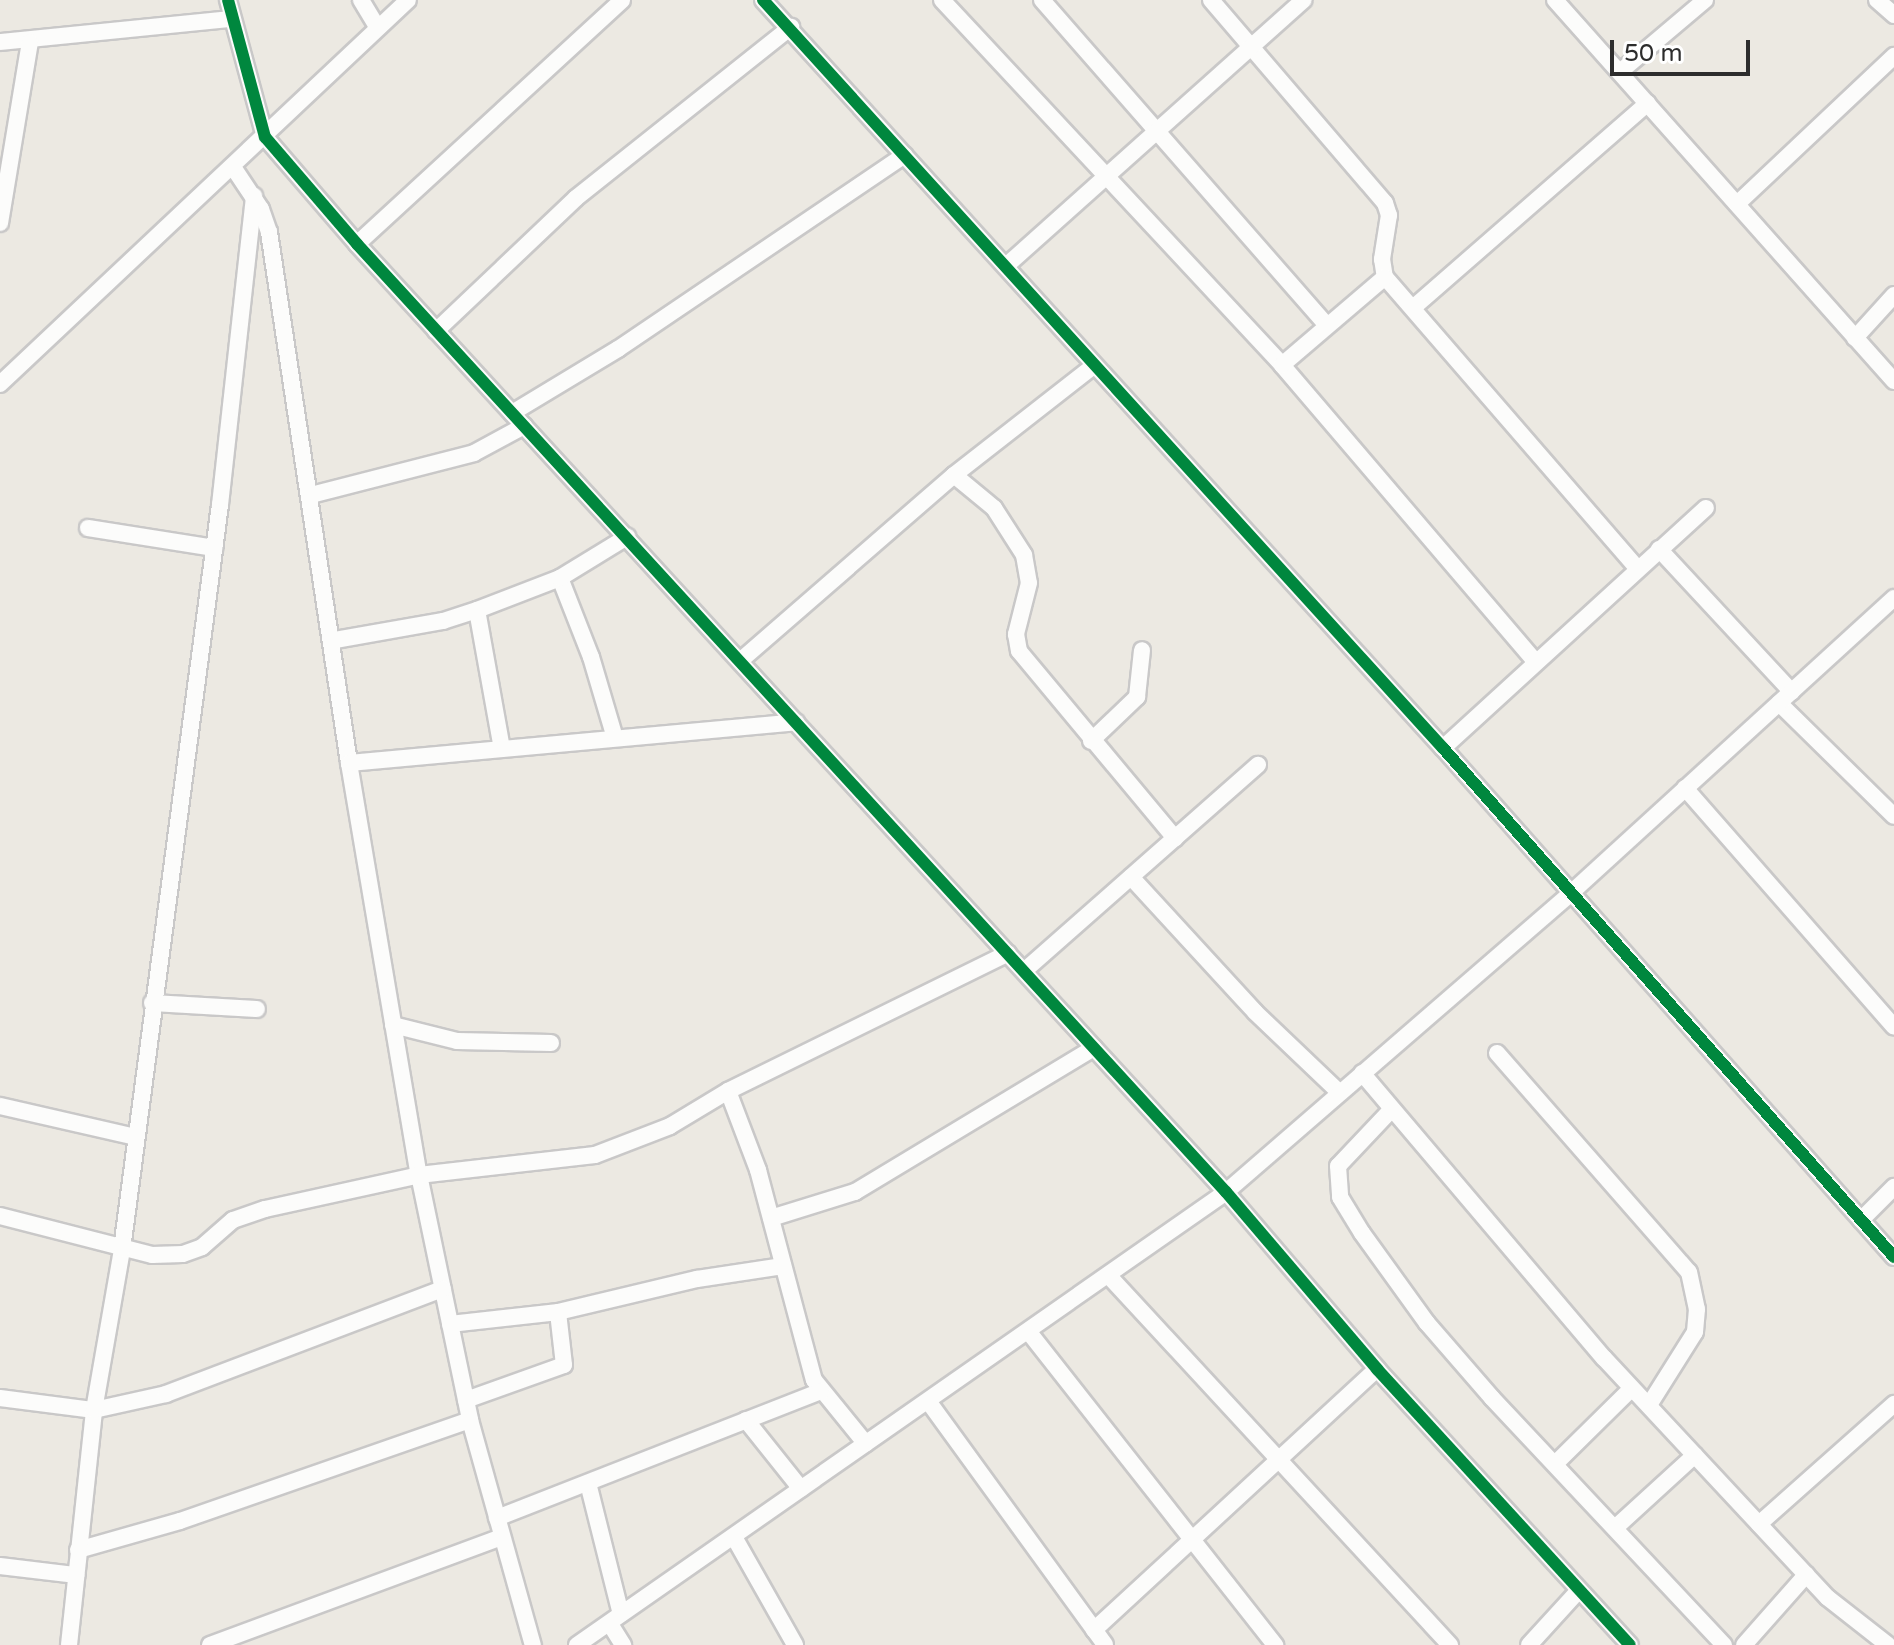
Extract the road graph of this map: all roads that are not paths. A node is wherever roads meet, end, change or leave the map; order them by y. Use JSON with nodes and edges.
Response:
{"nodes":[{"id":1,"x":228,"y":0,"type":"edge"},
{"id":2,"x":361,"y":0,"type":"edge"},
{"id":3,"x":408,"y":0,"type":"edge"},
{"id":4,"x":622,"y":0,"type":"edge"},
{"id":5,"x":763,"y":0,"type":"edge"},
{"id":6,"x":942,"y":0,"type":"edge"},
{"id":7,"x":1042,"y":0,"type":"edge"},
{"id":8,"x":1211,"y":0,"type":"edge"},
{"id":9,"x":1303,"y":0,"type":"edge"},
{"id":10,"x":1555,"y":0,"type":"edge"},
{"id":11,"x":1705,"y":0,"type":"edge"},
{"id":12,"x":1877,"y":0,"type":"edge"},
{"id":13,"x":1894,"y":15,"type":"edge"},
{"id":14,"x":231,"y":19,"type":"junction"},
{"id":15,"x":377,"y":27,"type":"junction"},
{"id":16,"x":791,"y":27,"type":"junction"},
{"id":17,"x":0,"y":42,"type":"edge"},
{"id":18,"x":30,"y":42,"type":"junction"},
{"id":19,"x":1254,"y":46,"type":"junction"},
{"id":20,"x":1894,"y":56,"type":"edge"},
{"id":21,"x":1621,"y":71,"type":"junction"},
{"id":22,"x":1648,"y":103,"type":"junction"},
{"id":23,"x":1160,"y":133,"type":"junction"},
{"id":24,"x":265,"y":137,"type":"junction"},
{"id":25,"x":905,"y":155,"type":"junction"},
{"id":26,"x":233,"y":167,"type":"junction"},
{"id":27,"x":1106,"y":179,"type":"junction"},
{"id":28,"x":254,"y":196,"type":"junction"},
{"id":29,"x":1737,"y":204,"type":"junction"},
{"id":30,"x":0,"y":223,"type":"edge"},
{"id":31,"x":357,"y":244,"type":"junction"},
{"id":32,"x":1006,"y":266,"type":"junction"},
{"id":33,"x":1385,"y":277,"type":"junction"},
{"id":34,"x":1894,"y":295,"type":"edge"},
{"id":35,"x":1414,"y":307,"type":"junction"},
{"id":36,"x":1327,"y":325,"type":"junction"},
{"id":37,"x":436,"y":331,"type":"junction"},
{"id":38,"x":1855,"y":338,"type":"junction"},
{"id":39,"x":1282,"y":365,"type":"junction"},
{"id":40,"x":1092,"y":367,"type":"junction"},
{"id":41,"x":1894,"y":381,"type":"edge"},
{"id":42,"x":0,"y":384,"type":"edge"},
{"id":43,"x":512,"y":413,"type":"junction"},
{"id":44,"x":524,"y":426,"type":"junction"},
{"id":45,"x":954,"y":475,"type":"junction"},
{"id":46,"x":311,"y":495,"type":"junction"},
{"id":47,"x":1706,"y":508,"type":"dead end"},
{"id":48,"x":88,"y":528,"type":"dead end"},
{"id":49,"x":627,"y":537,"type":"junction"},
{"id":50,"x":214,"y":548,"type":"junction"},
{"id":51,"x":1659,"y":549,"type":"junction"},
{"id":52,"x":1636,"y":567,"type":"junction"},
{"id":53,"x":560,"y":578,"type":"junction"},
{"id":54,"x":1891,"y":608,"type":"edge"},
{"id":55,"x":477,"y":610,"type":"junction"},
{"id":56,"x":335,"y":640,"type":"junction"},
{"id":57,"x":1142,"y":650,"type":"dead end"},
{"id":58,"x":740,"y":661,"type":"junction"},
{"id":59,"x":1535,"y":661,"type":"junction"},
{"id":60,"x":1785,"y":697,"type":"junction"},
{"id":61,"x":796,"y":722,"type":"junction"},
{"id":62,"x":615,"y":738,"type":"junction"},
{"id":63,"x":1091,"y":741,"type":"junction"},
{"id":64,"x":1443,"y":748,"type":"junction"},
{"id":65,"x":502,"y":749,"type":"junction"},
{"id":66,"x":349,"y":763,"type":"junction"},
{"id":67,"x":1258,"y":765,"type":"dead end"},
{"id":68,"x":1685,"y":788,"type":"junction"},
{"id":69,"x":1894,"y":816,"type":"edge"},
{"id":70,"x":1175,"y":838,"type":"junction"},
{"id":71,"x":1131,"y":877,"type":"junction"},
{"id":72,"x":1572,"y":892,"type":"junction"},
{"id":73,"x":1008,"y":953,"type":"junction"},
{"id":74,"x":1024,"y":971,"type":"junction"},
{"id":75,"x":152,"y":1003,"type":"junction"},
{"id":76,"x":257,"y":1009,"type":"dead end"},
{"id":77,"x":393,"y":1025,"type":"junction"},
{"id":78,"x":1894,"y":1027,"type":"edge"},
{"id":79,"x":551,"y":1043,"type":"dead end"},
{"id":80,"x":1094,"y":1048,"type":"junction"},
{"id":81,"x":1497,"y":1053,"type":"dead end"},
{"id":82,"x":1362,"y":1073,"type":"junction"},
{"id":83,"x":728,"y":1091,"type":"junction"},
{"id":84,"x":1340,"y":1093,"type":"junction"},
{"id":85,"x":0,"y":1106,"type":"edge"},
{"id":86,"x":1391,"y":1110,"type":"junction"},
{"id":87,"x":135,"y":1137,"type":"junction"},
{"id":88,"x":419,"y":1175,"type":"junction"},
{"id":89,"x":1894,"y":1187,"type":"edge"},
{"id":90,"x":1226,"y":1192,"type":"junction"},
{"id":91,"x":0,"y":1216,"type":"edge"},
{"id":92,"x":771,"y":1218,"type":"junction"},
{"id":93,"x":1861,"y":1220,"type":"junction"},
{"id":94,"x":122,"y":1249,"type":"junction"},
{"id":95,"x":1894,"y":1257,"type":"edge"},
{"id":96,"x":783,"y":1266,"type":"junction"},
{"id":97,"x":1108,"y":1275,"type":"junction"},
{"id":98,"x":443,"y":1289,"type":"junction"},
{"id":99,"x":558,"y":1312,"type":"junction"},
{"id":100,"x":450,"y":1324,"type":"junction"},
{"id":101,"x":1028,"y":1331,"type":"junction"},
{"id":102,"x":1377,"y":1369,"type":"junction"},
{"id":103,"x":1632,"y":1388,"type":"junction"},
{"id":104,"x":821,"y":1391,"type":"junction"},
{"id":105,"x":0,"y":1398,"type":"edge"},
{"id":106,"x":466,"y":1400,"type":"junction"},
{"id":107,"x":928,"y":1401,"type":"junction"},
{"id":108,"x":1894,"y":1404,"type":"edge"},
{"id":109,"x":1649,"y":1405,"type":"junction"},
{"id":110,"x":94,"y":1410,"type":"junction"},
{"id":111,"x":470,"y":1420,"type":"junction"},
{"id":112,"x":746,"y":1420,"type":"junction"},
{"id":113,"x":866,"y":1444,"type":"junction"},
{"id":114,"x":1695,"y":1455,"type":"junction"},
{"id":115,"x":1281,"y":1462,"type":"junction"},
{"id":116,"x":1557,"y":1462,"type":"junction"},
{"id":117,"x":588,"y":1483,"type":"junction"},
{"id":118,"x":801,"y":1489,"type":"junction"},
{"id":119,"x":497,"y":1518,"type":"junction"},
{"id":120,"x":1759,"y":1524,"type":"junction"},
{"id":121,"x":1615,"y":1528,"type":"junction"},
{"id":122,"x":502,"y":1537,"type":"junction"},
{"id":123,"x":734,"y":1537,"type":"junction"},
{"id":124,"x":1193,"y":1543,"type":"junction"},
{"id":125,"x":78,"y":1550,"type":"junction"},
{"id":126,"x":0,"y":1566,"type":"edge"},
{"id":127,"x":76,"y":1575,"type":"junction"},
{"id":128,"x":1806,"y":1575,"type":"junction"},
{"id":129,"x":1579,"y":1590,"type":"junction"},
{"id":130,"x":615,"y":1619,"type":"junction"},
{"id":131,"x":1094,"y":1630,"type":"junction"},
{"id":132,"x":69,"y":1645,"type":"edge"},
{"id":133,"x":210,"y":1645,"type":"edge"},
{"id":134,"x":533,"y":1645,"type":"edge"},
{"id":135,"x":577,"y":1645,"type":"edge"},
{"id":136,"x":623,"y":1645,"type":"edge"},
{"id":137,"x":795,"y":1645,"type":"edge"},
{"id":138,"x":1105,"y":1645,"type":"edge"},
{"id":139,"x":1275,"y":1645,"type":"edge"},
{"id":140,"x":1450,"y":1645,"type":"edge"},
{"id":141,"x":1529,"y":1645,"type":"edge"},
{"id":142,"x":1630,"y":1645,"type":"edge"},
{"id":143,"x":1724,"y":1645,"type":"edge"},
{"id":144,"x":1744,"y":1645,"type":"edge"},
{"id":145,"x":1888,"y":1645,"type":"edge"}],
"edges":[{"from":1,"to":14,"type":"street"},
{"from":2,"to":15,"type":"street"},
{"from":3,"to":15,"type":"street"},
{"from":4,"to":31,"type":"street"},
{"from":5,"to":16,"type":"street"},
{"from":6,"to":27,"type":"street"},
{"from":7,"to":23,"type":"street"},
{"from":8,"to":19,"type":"street"},
{"from":9,"to":19,"type":"street"},
{"from":10,"to":21,"type":"street"},
{"from":11,"to":21,"type":"street"},
{"from":12,"to":13,"type":"street"},
{"from":14,"to":18,"type":"street"},
{"from":14,"to":24,"type":"street"},
{"from":15,"to":24,"type":"street"},
{"from":16,"to":25,"type":"street"},
{"from":16,"to":37,"type":"street"},
{"from":17,"to":18,"type":"street"},
{"from":18,"to":30,"type":"street"},
{"from":19,"to":23,"type":"street"},
{"from":19,"to":33,"type":"street"},
{"from":20,"to":29,"type":"street"},
{"from":21,"to":22,"type":"street"},
{"from":22,"to":29,"type":"street"},
{"from":22,"to":35,"type":"street"},
{"from":23,"to":27,"type":"street"},
{"from":23,"to":36,"type":"street"},
{"from":24,"to":26,"type":"street"},
{"from":24,"to":31,"type":"street"},
{"from":25,"to":32,"type":"street"},
{"from":25,"to":43,"type":"street"},
{"from":26,"to":28,"type":"street"},
{"from":26,"to":42,"type":"street"},
{"from":27,"to":32,"type":"street"},
{"from":27,"to":39,"type":"street"},
{"from":28,"to":46,"type":"street"},
{"from":28,"to":50,"type":"street"},
{"from":29,"to":38,"type":"street"},
{"from":31,"to":37,"type":"street"},
{"from":32,"to":40,"type":"street"},
{"from":33,"to":35,"type":"street"},
{"from":33,"to":36,"type":"street"},
{"from":34,"to":38,"type":"street"},
{"from":35,"to":52,"type":"street"},
{"from":36,"to":39,"type":"street"},
{"from":37,"to":43,"type":"street"},
{"from":38,"to":41,"type":"street"},
{"from":39,"to":59,"type":"street"},
{"from":40,"to":45,"type":"street"},
{"from":40,"to":64,"type":"street"},
{"from":43,"to":44,"type":"street"},
{"from":44,"to":46,"type":"street"},
{"from":44,"to":49,"type":"street"},
{"from":45,"to":58,"type":"street"},
{"from":45,"to":63,"type":"street"},
{"from":46,"to":56,"type":"street"},
{"from":47,"to":51,"type":"street"},
{"from":48,"to":50,"type":"street"},
{"from":49,"to":53,"type":"street"},
{"from":49,"to":58,"type":"street"},
{"from":50,"to":75,"type":"street"},
{"from":51,"to":52,"type":"street"},
{"from":51,"to":60,"type":"street"},
{"from":52,"to":59,"type":"street"},
{"from":53,"to":55,"type":"street"},
{"from":53,"to":62,"type":"street"},
{"from":54,"to":60,"type":"street"},
{"from":55,"to":56,"type":"street"},
{"from":55,"to":65,"type":"street"},
{"from":56,"to":66,"type":"street"},
{"from":57,"to":63,"type":"street"},
{"from":58,"to":61,"type":"street"},
{"from":59,"to":64,"type":"street"},
{"from":60,"to":68,"type":"street"},
{"from":60,"to":69,"type":"street"},
{"from":61,"to":62,"type":"street"},
{"from":61,"to":73,"type":"street"},
{"from":62,"to":65,"type":"street"},
{"from":63,"to":70,"type":"street"},
{"from":64,"to":72,"type":"street"},
{"from":65,"to":66,"type":"street"},
{"from":66,"to":77,"type":"street"},
{"from":67,"to":70,"type":"street"},
{"from":68,"to":72,"type":"street"},
{"from":68,"to":78,"type":"street"},
{"from":70,"to":71,"type":"street"},
{"from":71,"to":74,"type":"street"},
{"from":71,"to":84,"type":"street"},
{"from":72,"to":82,"type":"street"},
{"from":72,"to":93,"type":"street"},
{"from":73,"to":74,"type":"street"},
{"from":73,"to":83,"type":"street"},
{"from":74,"to":80,"type":"street"},
{"from":75,"to":76,"type":"street"},
{"from":75,"to":87,"type":"street"},
{"from":77,"to":79,"type":"street"},
{"from":77,"to":88,"type":"street"},
{"from":80,"to":90,"type":"street"},
{"from":80,"to":92,"type":"street"},
{"from":81,"to":109,"type":"street"},
{"from":82,"to":84,"type":"street"},
{"from":82,"to":86,"type":"street"},
{"from":83,"to":88,"type":"street"},
{"from":83,"to":92,"type":"street"},
{"from":84,"to":90,"type":"street"},
{"from":85,"to":87,"type":"street"},
{"from":86,"to":103,"type":"street"},
{"from":86,"to":116,"type":"street"},
{"from":87,"to":94,"type":"street"},
{"from":88,"to":94,"type":"street"},
{"from":88,"to":98,"type":"street"},
{"from":89,"to":93,"type":"street"},
{"from":90,"to":97,"type":"street"},
{"from":90,"to":102,"type":"street"},
{"from":91,"to":94,"type":"street"},
{"from":92,"to":96,"type":"street"},
{"from":93,"to":95,"type":"street"},
{"from":94,"to":110,"type":"street"},
{"from":96,"to":99,"type":"street"},
{"from":96,"to":104,"type":"street"},
{"from":97,"to":101,"type":"street"},
{"from":97,"to":115,"type":"street"},
{"from":98,"to":100,"type":"street"},
{"from":98,"to":110,"type":"street"},
{"from":99,"to":100,"type":"street"},
{"from":99,"to":106,"type":"street"},
{"from":100,"to":106,"type":"street"},
{"from":101,"to":107,"type":"street"},
{"from":101,"to":124,"type":"street"},
{"from":102,"to":115,"type":"street"},
{"from":102,"to":129,"type":"street"},
{"from":103,"to":109,"type":"street"},
{"from":103,"to":116,"type":"street"},
{"from":104,"to":112,"type":"street"},
{"from":104,"to":113,"type":"street"},
{"from":105,"to":110,"type":"street"},
{"from":106,"to":111,"type":"street"},
{"from":107,"to":113,"type":"street"},
{"from":107,"to":131,"type":"street"},
{"from":108,"to":120,"type":"street"},
{"from":109,"to":114,"type":"street"},
{"from":110,"to":125,"type":"street"},
{"from":111,"to":119,"type":"street"},
{"from":111,"to":125,"type":"street"},
{"from":112,"to":117,"type":"street"},
{"from":112,"to":118,"type":"street"},
{"from":113,"to":118,"type":"street"},
{"from":114,"to":120,"type":"street"},
{"from":114,"to":121,"type":"street"},
{"from":115,"to":124,"type":"street"},
{"from":115,"to":140,"type":"street"},
{"from":116,"to":121,"type":"street"},
{"from":117,"to":119,"type":"street"},
{"from":117,"to":130,"type":"street"},
{"from":118,"to":123,"type":"street"},
{"from":119,"to":122,"type":"street"},
{"from":120,"to":128,"type":"street"},
{"from":121,"to":143,"type":"street"},
{"from":122,"to":133,"type":"street"},
{"from":122,"to":134,"type":"street"},
{"from":123,"to":130,"type":"street"},
{"from":123,"to":137,"type":"street"},
{"from":124,"to":131,"type":"street"},
{"from":124,"to":139,"type":"street"},
{"from":125,"to":127,"type":"street"},
{"from":126,"to":127,"type":"street"},
{"from":127,"to":132,"type":"street"},
{"from":128,"to":144,"type":"street"},
{"from":128,"to":145,"type":"street"},
{"from":129,"to":141,"type":"street"},
{"from":129,"to":142,"type":"street"},
{"from":130,"to":135,"type":"street"},
{"from":130,"to":136,"type":"street"},
{"from":131,"to":138,"type":"street"}]}
